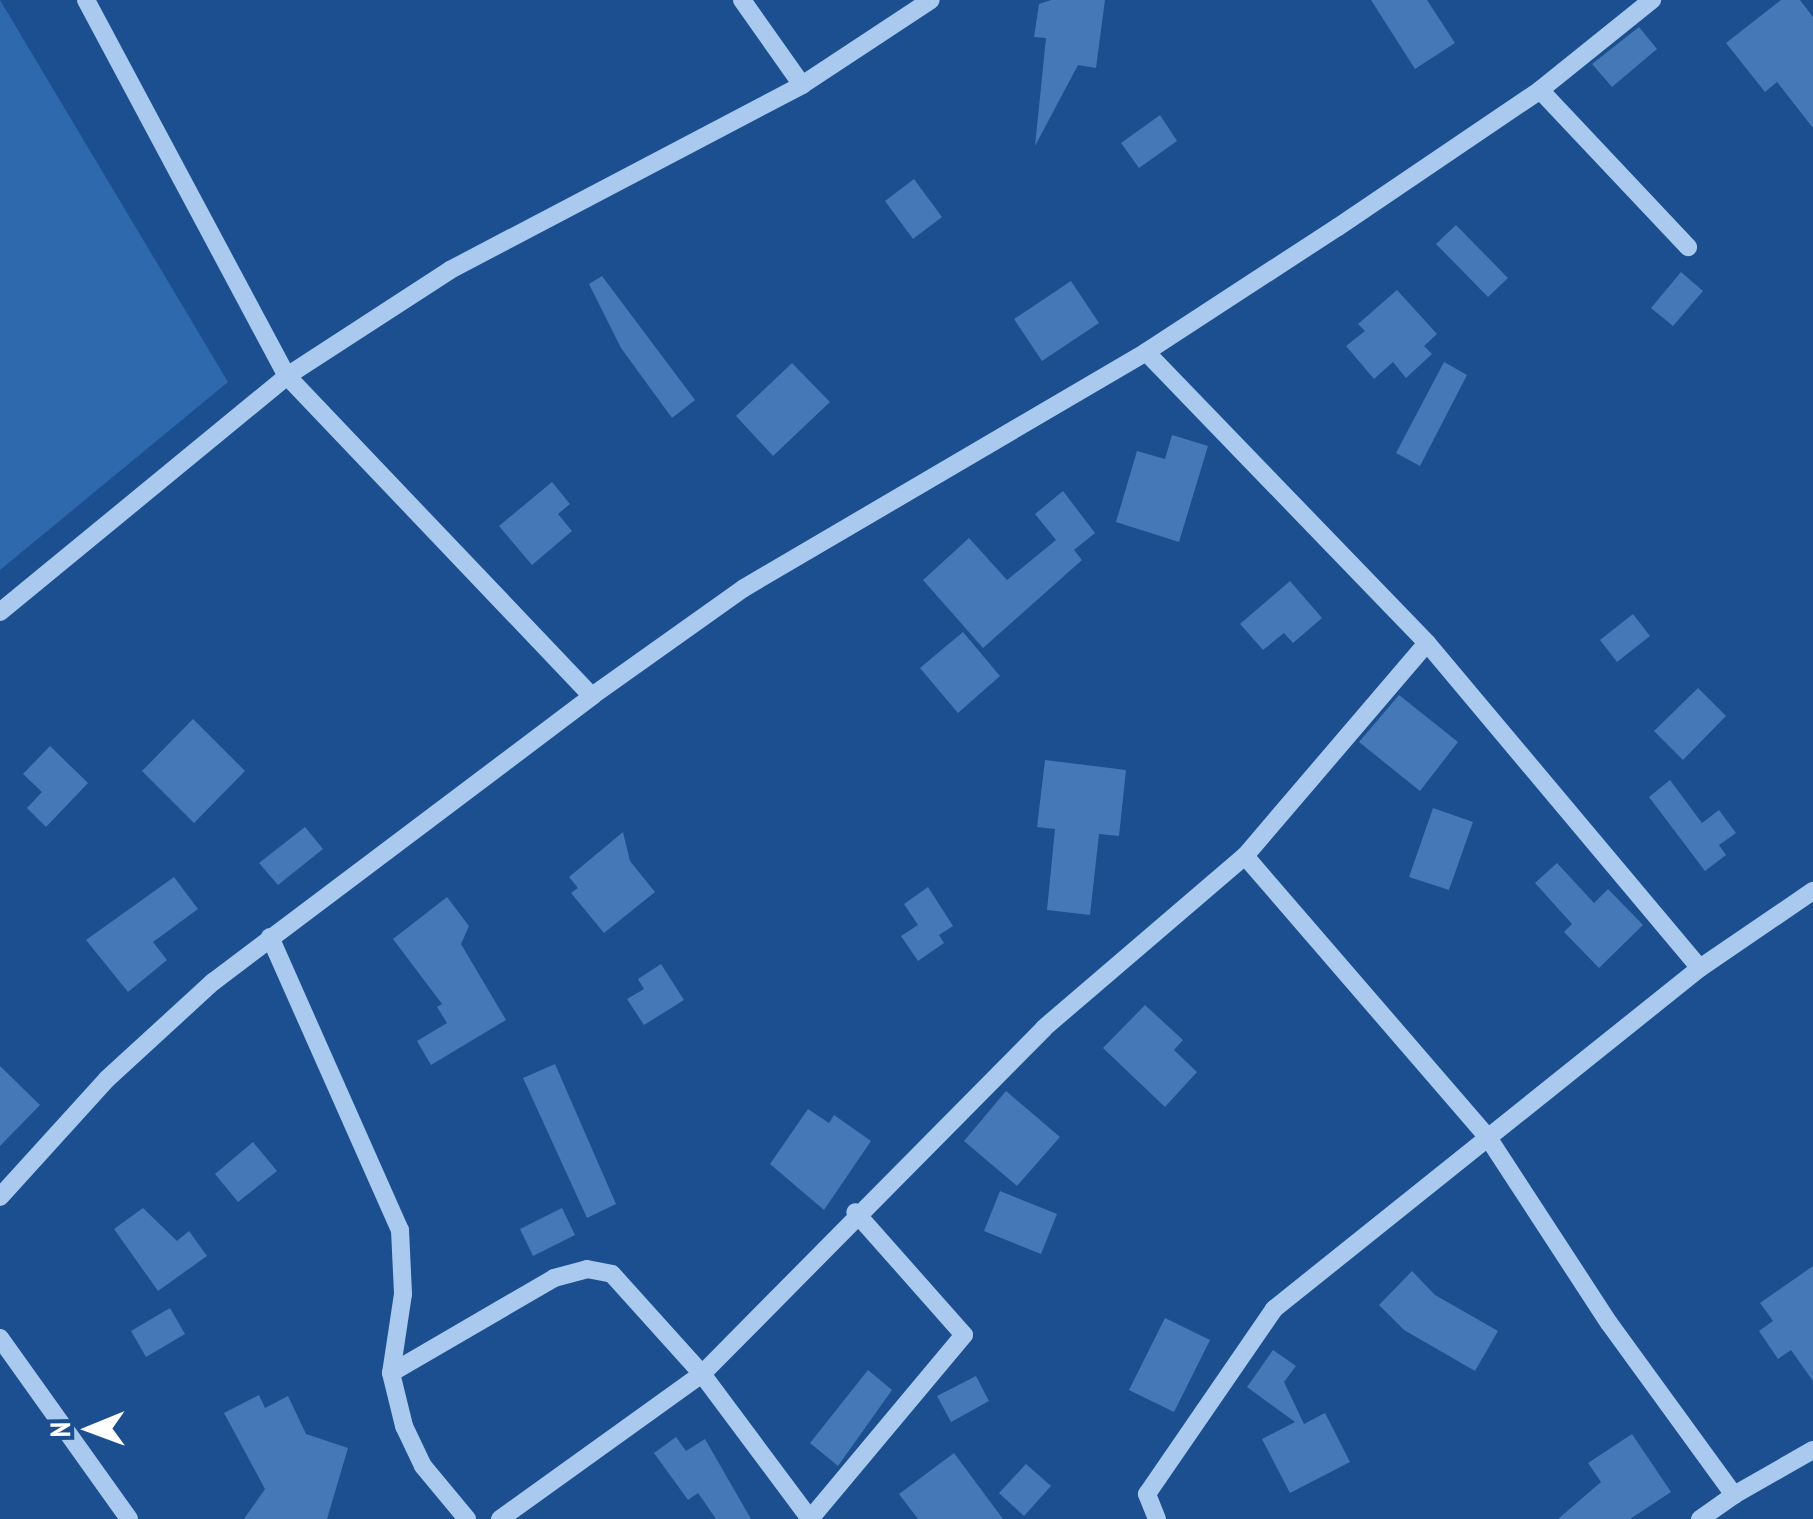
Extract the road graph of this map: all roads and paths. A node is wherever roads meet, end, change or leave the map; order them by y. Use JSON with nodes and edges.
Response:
{"nodes":[{"id":1,"x":86,"y":0,"type":"edge"},
{"id":2,"x":742,"y":0,"type":"edge"},
{"id":3,"x":931,"y":0,"type":"edge"},
{"id":4,"x":1652,"y":0,"type":"edge"},
{"id":5,"x":802,"y":86,"type":"junction"},
{"id":6,"x":1540,"y":90,"type":"junction"},
{"id":7,"x":1688,"y":247,"type":"dead end"},
{"id":8,"x":1146,"y":352,"type":"junction"},
{"id":9,"x":286,"y":376,"type":"junction"},
{"id":10,"x":0,"y":612,"type":"edge"},
{"id":11,"x":1426,"y":643,"type":"junction"},
{"id":12,"x":592,"y":696,"type":"junction"},
{"id":13,"x":1244,"y":856,"type":"junction"},
{"id":14,"x":1813,"y":890,"type":"edge"},
{"id":15,"x":270,"y":937,"type":"junction"},
{"id":16,"x":1700,"y":968,"type":"junction"},
{"id":17,"x":1487,"y":1136,"type":"junction"},
{"id":18,"x":0,"y":1196,"type":"edge"},
{"id":19,"x":856,"y":1212,"type":"junction"},
{"id":20,"x":0,"y":1338,"type":"edge"},
{"id":21,"x":391,"y":1373,"type":"junction"},
{"id":22,"x":702,"y":1374,"type":"junction"},
{"id":23,"x":1813,"y":1450,"type":"edge"},
{"id":24,"x":1734,"y":1495,"type":"junction"},
{"id":25,"x":809,"y":1518,"type":"edge"},
{"id":26,"x":129,"y":1519,"type":"edge"},
{"id":27,"x":468,"y":1519,"type":"edge"},
{"id":28,"x":500,"y":1519,"type":"edge"},
{"id":29,"x":1156,"y":1519,"type":"edge"},
{"id":30,"x":1700,"y":1519,"type":"edge"}],
"edges":[{"from":1,"to":9,"type":"street"},
{"from":2,"to":5,"type":"street"},
{"from":3,"to":5,"type":"street"},
{"from":4,"to":6,"type":"street"},
{"from":5,"to":9,"type":"street"},
{"from":6,"to":7,"type":"street"},
{"from":6,"to":8,"type":"street"},
{"from":8,"to":11,"type":"street"},
{"from":8,"to":12,"type":"street"},
{"from":9,"to":10,"type":"street"},
{"from":9,"to":12,"type":"street"},
{"from":11,"to":13,"type":"street"},
{"from":11,"to":16,"type":"street"},
{"from":12,"to":15,"type":"street"},
{"from":13,"to":17,"type":"street"},
{"from":13,"to":19,"type":"street"},
{"from":14,"to":16,"type":"street"},
{"from":15,"to":18,"type":"street"},
{"from":15,"to":21,"type":"street"},
{"from":16,"to":17,"type":"street"},
{"from":17,"to":24,"type":"street"},
{"from":17,"to":29,"type":"street"},
{"from":19,"to":22,"type":"street"},
{"from":19,"to":25,"type":"street"},
{"from":20,"to":26,"type":"street"},
{"from":21,"to":22,"type":"street"},
{"from":21,"to":27,"type":"street"},
{"from":22,"to":25,"type":"street"},
{"from":22,"to":28,"type":"street"},
{"from":23,"to":24,"type":"street"},
{"from":24,"to":30,"type":"street"}]}
